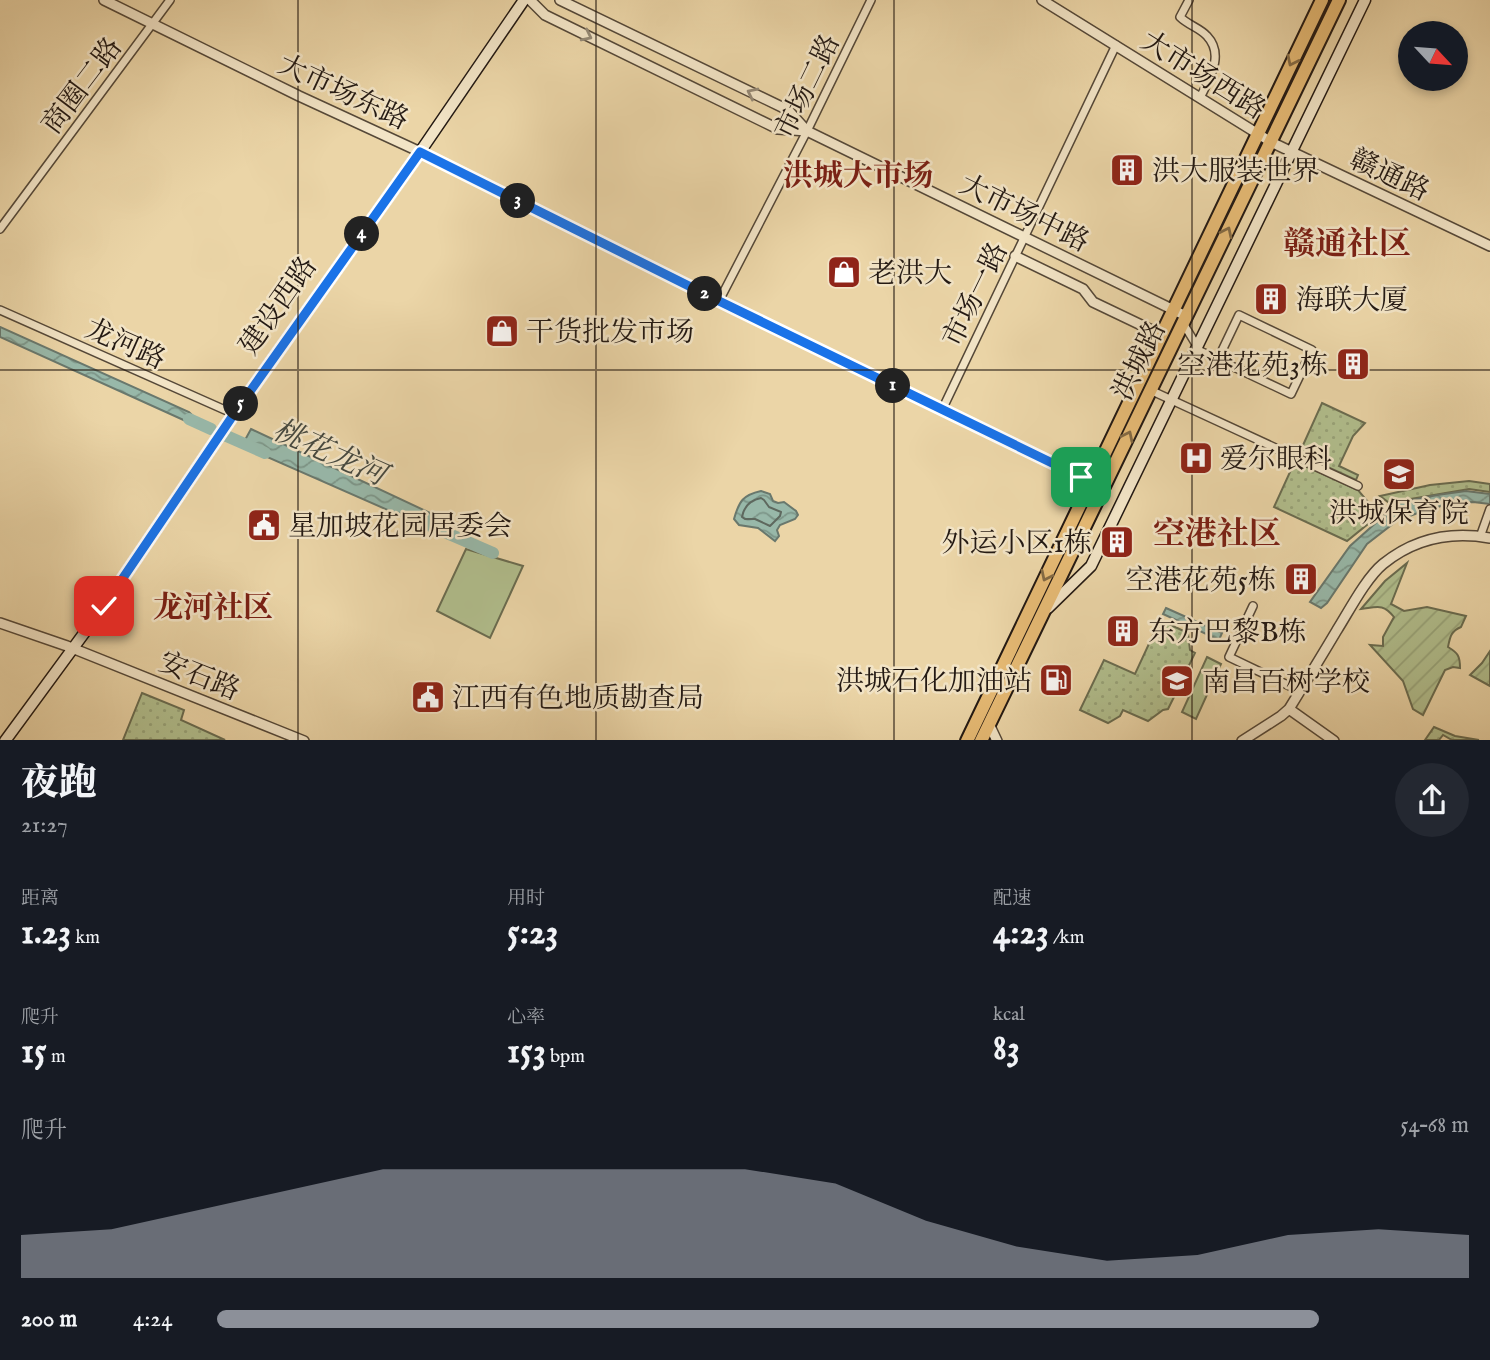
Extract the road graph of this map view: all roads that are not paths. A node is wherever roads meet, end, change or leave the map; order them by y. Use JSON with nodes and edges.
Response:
{"nodes":[{"id":1,"x":104,"y":0,"type":"edge"},
{"id":2,"x":170,"y":0,"type":"edge"},
{"id":3,"x":518,"y":0,"type":"edge"},
{"id":4,"x":524,"y":0,"type":"edge"},
{"id":5,"x":530,"y":0,"type":"edge"},
{"id":6,"x":560,"y":0,"type":"edge"},
{"id":7,"x":871,"y":0,"type":"edge"},
{"id":8,"x":1042,"y":0,"type":"edge"},
{"id":9,"x":1189,"y":0,"type":"edge"},
{"id":10,"x":1322,"y":0,"type":"edge"},
{"id":11,"x":1339,"y":0,"type":"edge"},
{"id":12,"x":1365,"y":0,"type":"edge"},
{"id":13,"x":153,"y":24,"type":"junction"},
{"id":14,"x":1116,"y":46,"type":"junction"},
{"id":15,"x":1200,"y":98,"type":"junction"},
{"id":16,"x":807,"y":131,"type":"junction"},
{"id":17,"x":1258,"y":133,"type":"junction"},
{"id":18,"x":1271,"y":142,"type":"junction"},
{"id":19,"x":418,"y":151,"type":"junction"},
{"id":20,"x":1292,"y":153,"type":"junction"},
{"id":21,"x":0,"y":229,"type":"edge"},
{"id":22,"x":1025,"y":237,"type":"junction"},
{"id":23,"x":1490,"y":246,"type":"edge"},
{"id":24,"x":1015,"y":256,"type":"junction"},
{"id":25,"x":719,"y":301,"type":"junction"},
{"id":26,"x":0,"y":310,"type":"edge"},
{"id":27,"x":1181,"y":316,"type":"junction"},
{"id":28,"x":1162,"y":335,"type":"junction"},
{"id":29,"x":1197,"y":346,"type":"junction"},
{"id":30,"x":1218,"y":359,"type":"junction"},
{"id":31,"x":1150,"y":390,"type":"junction"},
{"id":32,"x":1171,"y":399,"type":"junction"},
{"id":33,"x":942,"y":410,"type":"junction"},
{"id":34,"x":232,"y":413,"type":"junction"},
{"id":35,"x":1092,"y":482,"type":"junction"},
{"id":36,"x":1358,"y":486,"type":"dead end"},
{"id":37,"x":1490,"y":509,"type":"edge"},
{"id":38,"x":1485,"y":537,"type":"edge"},
{"id":39,"x":1253,"y":606,"type":"dead end"},
{"id":40,"x":1042,"y":614,"type":"junction"},
{"id":41,"x":0,"y":623,"type":"edge"},
{"id":42,"x":70,"y":647,"type":"junction"},
{"id":43,"x":1300,"y":691,"type":"junction"},
{"id":44,"x":1289,"y":709,"type":"junction"},
{"id":45,"x":989,"y":724,"type":"junction"},
{"id":46,"x":0,"y":739,"type":"edge"},
{"id":47,"x":5,"y":740,"type":"edge"},
{"id":48,"x":304,"y":740,"type":"edge"},
{"id":49,"x":967,"y":740,"type":"edge"},
{"id":50,"x":981,"y":740,"type":"edge"},
{"id":51,"x":997,"y":740,"type":"edge"},
{"id":52,"x":1242,"y":740,"type":"edge"},
{"id":53,"x":1334,"y":740,"type":"edge"}],
"edges":[{"from":1,"to":13,"type":"street","name":"大市场东路"},
{"from":2,"to":13,"type":"street","name":"商圈二路"},
{"from":3,"to":19,"type":"main road","name":"建设西路"},
{"from":4,"to":19,"type":"main road","name":"建设西路"},
{"from":5,"to":16,"type":"street","name":"大市场中路","one_way":true},
{"from":16,"to":6,"type":"street","name":"大市场中路","one_way":true},
{"from":7,"to":16,"type":"street","name":"市场二路"},
{"from":8,"to":14,"type":"street","name":"大市场西路"},
{"from":9,"to":15,"type":"street"},
{"from":10,"to":17,"type":"highway","name":"洪城路","one_way":true},
{"from":11,"to":18,"type":"highway","name":"洪城路"},
{"from":12,"to":20,"type":"main road"},
{"from":13,"to":19,"type":"street","name":"大市场东路"},
{"from":13,"to":21,"type":"street","name":"商圈二路"},
{"from":14,"to":15,"type":"street","name":"大市场西路"},
{"from":14,"to":22,"type":"street","name":"市场一路"},
{"from":15,"to":17,"type":"street","name":"大市场西路"},
{"from":16,"to":22,"type":"street","name":"大市场中路"},
{"from":16,"to":25,"type":"street","name":"市场二路"},
{"from":17,"to":18,"type":"street","name":"大市场西路"},
{"from":17,"to":27,"type":"highway","name":"洪城路"},
{"from":18,"to":20,"type":"street","name":"赣通路"},
{"from":27,"to":18,"type":"highway","name":"洪城路","one_way":true},
{"from":19,"to":25,"type":"street","name":"大市场东路"},
{"from":19,"to":34,"type":"main road","name":"建设西路"},
{"from":20,"to":23,"type":"street","name":"赣通路"},
{"from":20,"to":29,"type":"main road"},
{"from":22,"to":24,"type":"street","name":"市场一路"},
{"from":22,"to":27,"type":"street","name":"大市场中路"},
{"from":24,"to":28,"type":"street"},
{"from":24,"to":33,"type":"street","name":"市场一路"},
{"from":25,"to":33,"type":"street","name":"大市场东路"},
{"from":26,"to":34,"type":"street","name":"龙河路"},
{"from":27,"to":28,"type":"highway","name":"洪城路"},
{"from":27,"to":29,"type":"street"},
{"from":27,"to":31,"type":"highway","name":"洪城路"},
{"from":28,"to":35,"type":"highway","name":"洪城路"},
{"from":29,"to":30,"type":"street"},
{"from":29,"to":32,"type":"main road"},
{"from":30,"to":30,"type":"street"},
{"from":31,"to":32,"type":"street"},
{"from":40,"to":31,"type":"highway","name":"洪城路","one_way":true},
{"from":32,"to":36,"type":"street"},
{"from":32,"to":40,"type":"main road"},
{"from":33,"to":35,"type":"street","name":"大市场东路"},
{"from":34,"to":42,"type":"main road","name":"建设西路"},
{"from":35,"to":49,"type":"highway","name":"洪城路","one_way":true},
{"from":37,"to":38,"type":"street"},
{"from":38,"to":43,"type":"street"},
{"from":39,"to":43,"type":"street"},
{"from":40,"to":45,"type":"highway","name":"洪城路"},
{"from":41,"to":42,"type":"street","name":"安石路"},
{"from":42,"to":46,"type":"main road","name":"建设西路"},
{"from":42,"to":47,"type":"main road","name":"建设西路"},
{"from":42,"to":48,"type":"street","name":"安石路"},
{"from":43,"to":44,"type":"street"},
{"from":44,"to":52,"type":"street"},
{"from":44,"to":53,"type":"street"},
{"from":45,"to":50,"type":"highway","name":"洪城路"},
{"from":45,"to":51,"type":"street"}]}
